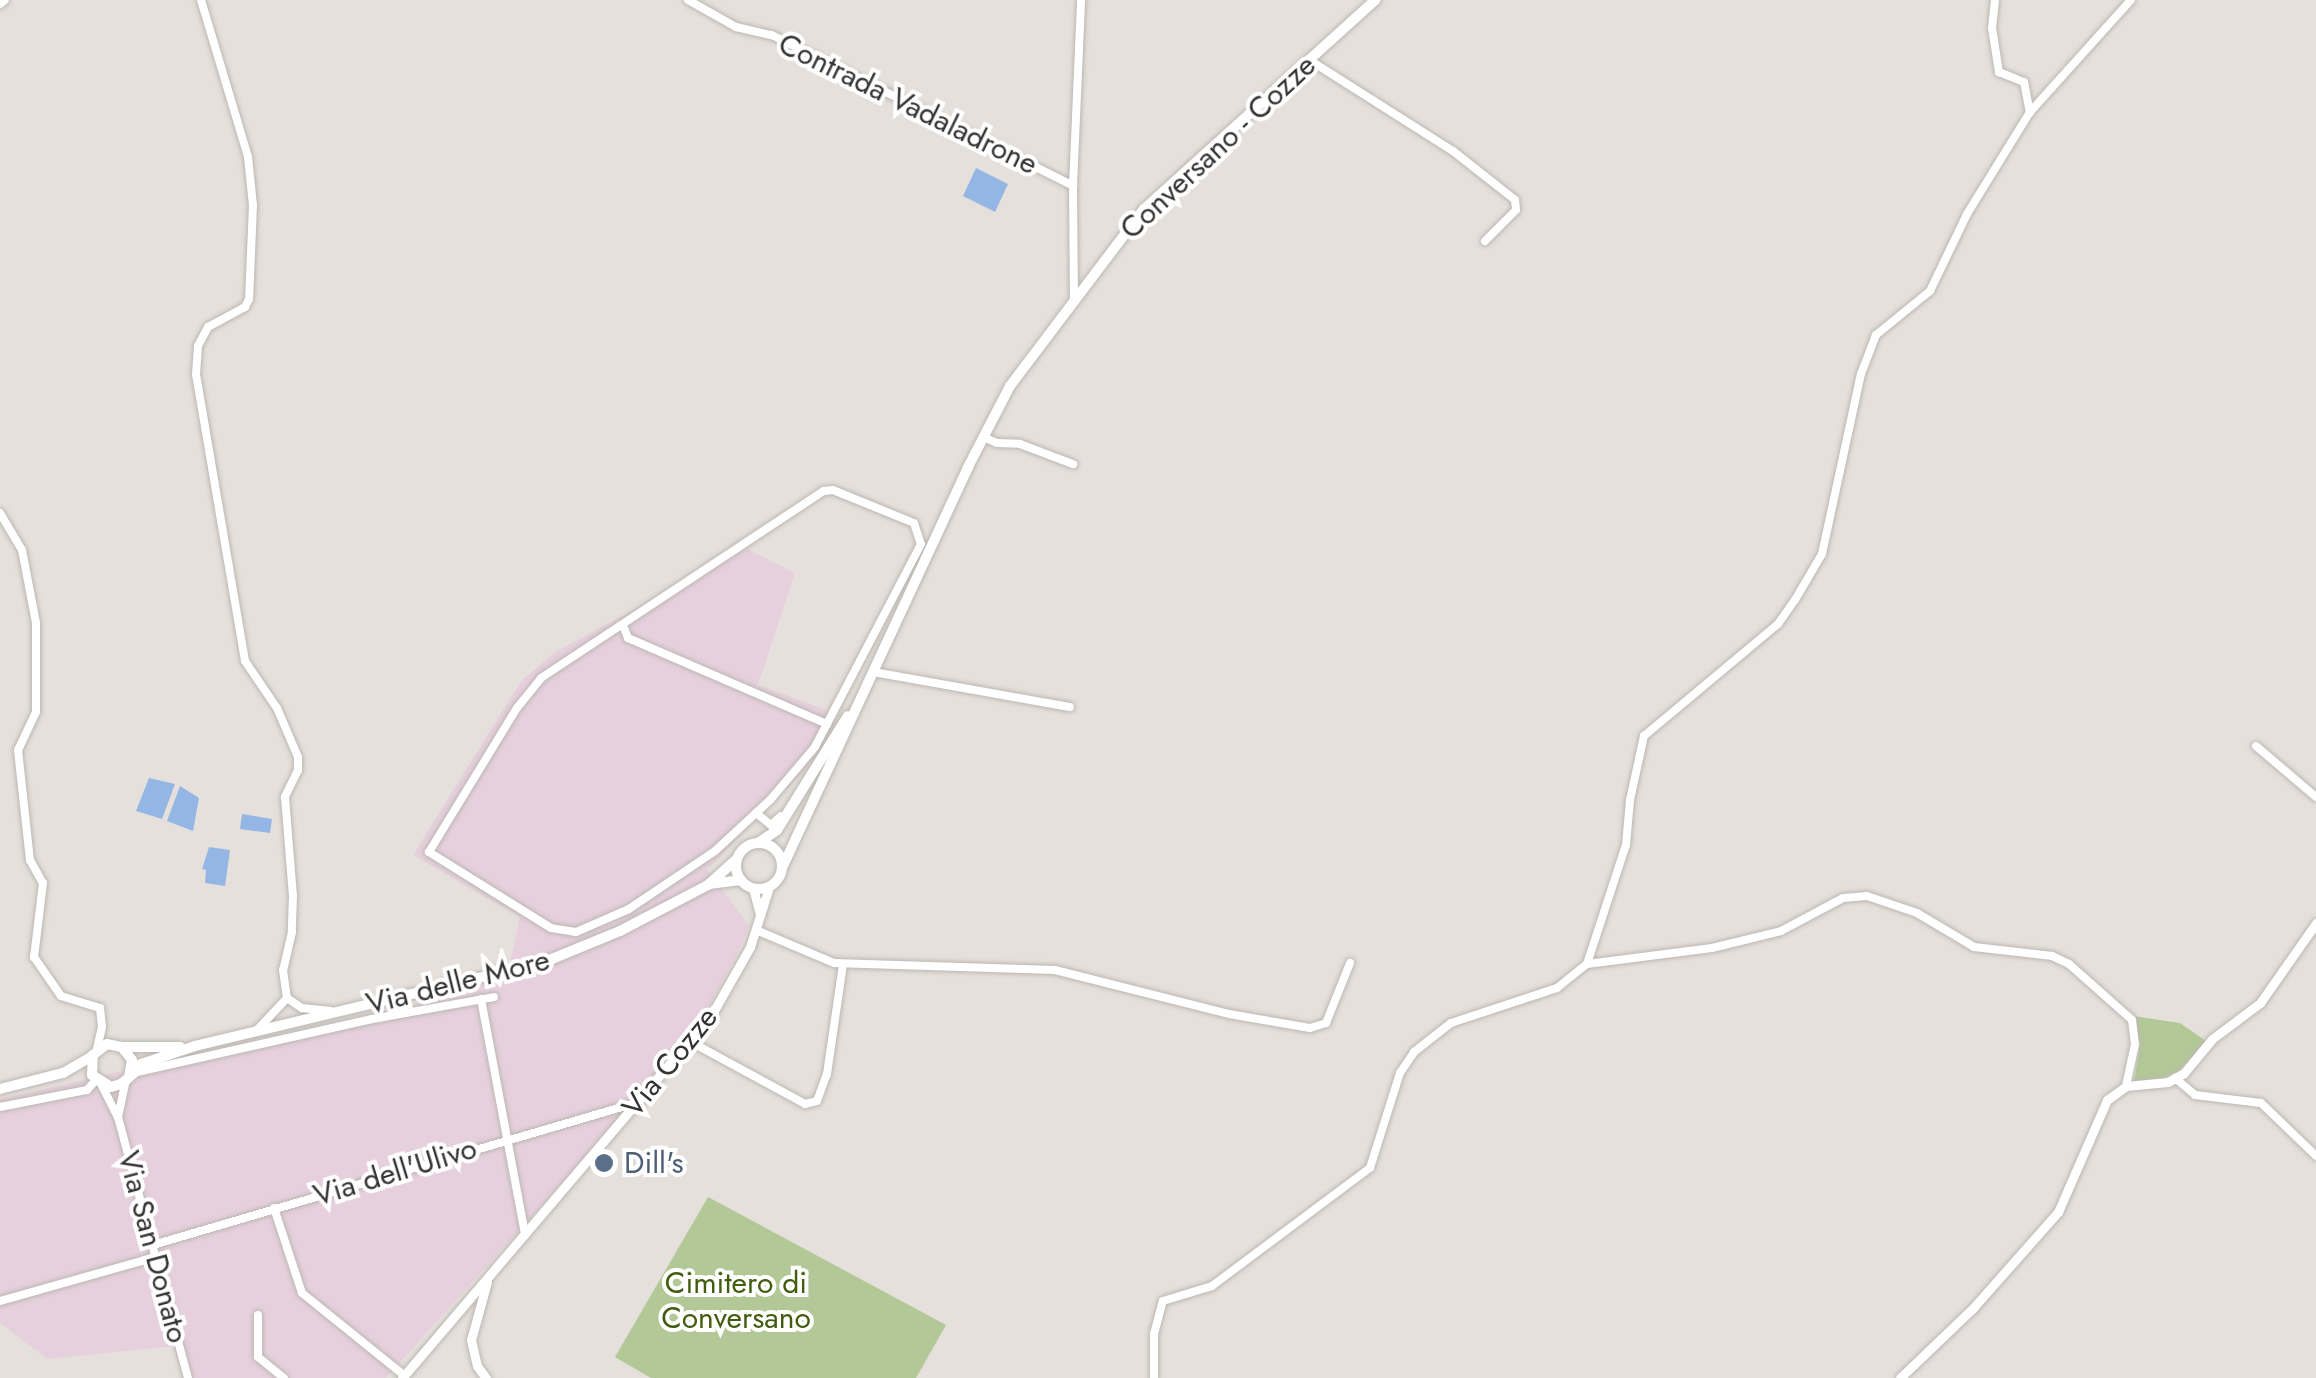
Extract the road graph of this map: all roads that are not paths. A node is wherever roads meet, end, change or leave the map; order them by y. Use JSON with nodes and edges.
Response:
{"nodes":[{"id":1,"x":201,"y":0,"type":"edge"},
{"id":2,"x":688,"y":0,"type":"edge"},
{"id":3,"x":1081,"y":0,"type":"edge"},
{"id":4,"x":1375,"y":0,"type":"edge"},
{"id":5,"x":1994,"y":0,"type":"edge"},
{"id":6,"x":2130,"y":0,"type":"edge"},
{"id":7,"x":1311,"y":61,"type":"junction"},
{"id":8,"x":2030,"y":112,"type":"junction"},
{"id":9,"x":1073,"y":186,"type":"junction"},
{"id":10,"x":1485,"y":241,"type":"dead end"},
{"id":11,"x":1074,"y":301,"type":"junction"},
{"id":12,"x":983,"y":437,"type":"junction"},
{"id":13,"x":1073,"y":464,"type":"dead end"},
{"id":14,"x":0,"y":512,"type":"edge"},
{"id":15,"x":624,"y":628,"type":"junction"},
{"id":16,"x":873,"y":672,"type":"junction"},
{"id":17,"x":1070,"y":707,"type":"dead end"},
{"id":18,"x":827,"y":724,"type":"junction"},
{"id":19,"x":2256,"y":746,"type":"dead end"},
{"id":20,"x":824,"y":756,"type":"junction"},
{"id":21,"x":2316,"y":798,"type":"edge"},
{"id":22,"x":756,"y":813,"type":"junction"},
{"id":23,"x":758,"y":842,"type":"junction"},
{"id":24,"x":718,"y":848,"type":"junction"},
{"id":25,"x":736,"y":860,"type":"junction"},
{"id":26,"x":783,"y":866,"type":"junction"},
{"id":27,"x":721,"y":872,"type":"junction"},
{"id":28,"x":740,"y":880,"type":"junction"},
{"id":29,"x":708,"y":884,"type":"junction"},
{"id":30,"x":769,"y":887,"type":"junction"},
{"id":31,"x":753,"y":888,"type":"junction"},
{"id":32,"x":760,"y":916,"type":"junction"},
{"id":33,"x":2316,"y":923,"type":"edge"},
{"id":34,"x":756,"y":930,"type":"junction"},
{"id":35,"x":1350,"y":962,"type":"dead end"},
{"id":36,"x":843,"y":964,"type":"junction"},
{"id":37,"x":1587,"y":964,"type":"junction"},
{"id":38,"x":494,"y":997,"type":"dead end"},
{"id":39,"x":287,"y":998,"type":"junction"},
{"id":40,"x":481,"y":999,"type":"junction"},
{"id":41,"x":340,"y":1012,"type":"junction"},
{"id":42,"x":102,"y":1027,"type":"junction"},
{"id":43,"x":254,"y":1032,"type":"junction"},
{"id":44,"x":690,"y":1042,"type":"junction"},
{"id":45,"x":120,"y":1046,"type":"junction"},
{"id":46,"x":196,"y":1046,"type":"junction"},
{"id":47,"x":95,"y":1052,"type":"junction"},
{"id":48,"x":62,"y":1073,"type":"junction"},
{"id":49,"x":130,"y":1077,"type":"junction"},
{"id":50,"x":2175,"y":1078,"type":"junction"},
{"id":51,"x":96,"y":1080,"type":"junction"},
{"id":52,"x":2126,"y":1086,"type":"junction"},
{"id":53,"x":0,"y":1089,"type":"edge"},
{"id":54,"x":638,"y":1102,"type":"junction"},
{"id":55,"x":0,"y":1107,"type":"edge"},
{"id":56,"x":118,"y":1117,"type":"junction"},
{"id":57,"x":508,"y":1138,"type":"junction"},
{"id":58,"x":2316,"y":1156,"type":"edge"},
{"id":59,"x":274,"y":1208,"type":"junction"},
{"id":60,"x":525,"y":1235,"type":"junction"},
{"id":61,"x":153,"y":1245,"type":"junction"},
{"id":62,"x":156,"y":1257,"type":"junction"},
{"id":63,"x":490,"y":1276,"type":"junction"},
{"id":64,"x":0,"y":1301,"type":"edge"},
{"id":65,"x":258,"y":1314,"type":"dead end"},
{"id":66,"x":404,"y":1377,"type":"edge"},
{"id":67,"x":188,"y":1378,"type":"edge"},
{"id":68,"x":284,"y":1378,"type":"edge"},
{"id":69,"x":486,"y":1378,"type":"edge"},
{"id":70,"x":1154,"y":1378,"type":"edge"},
{"id":71,"x":1900,"y":1378,"type":"edge"}],
"edges":[{"from":1,"to":39,"type":"street"},
{"from":2,"to":9,"type":"street","name":"Contrada Vadaladrone"},
{"from":3,"to":9,"type":"street"},
{"from":4,"to":7,"type":"main road","name":"Conversano - Cozze"},
{"from":5,"to":8,"type":"street"},
{"from":6,"to":8,"type":"street"},
{"from":7,"to":10,"type":"street"},
{"from":7,"to":11,"type":"main road","name":"Conversano - Cozze"},
{"from":8,"to":37,"type":"street"},
{"from":9,"to":11,"type":"street"},
{"from":11,"to":12,"type":"main road","name":"Conversano - Cozze"},
{"from":12,"to":13,"type":"street"},
{"from":12,"to":16,"type":"main road","name":"Conversano - Cozze"},
{"from":14,"to":42,"type":"street"},
{"from":15,"to":18,"type":"street"},
{"from":15,"to":18,"type":"street"},
{"from":15,"to":24,"type":"street"},
{"from":16,"to":17,"type":"street"},
{"from":16,"to":20,"type":"main road"},
{"from":16,"to":26,"type":"main road"},
{"from":18,"to":22,"type":"street"},
{"from":19,"to":21,"type":"street"},
{"from":20,"to":22,"type":"street"},
{"from":20,"to":23,"type":"main road"},
{"from":22,"to":24,"type":"street"},
{"from":23,"to":25,"type":"main road"},
{"from":23,"to":26,"type":"main road"},
{"from":24,"to":25,"type":"street"},
{"from":24,"to":27,"type":"street"},
{"from":25,"to":27,"type":"main road"},
{"from":25,"to":28,"type":"main road"},
{"from":26,"to":30,"type":"main road"},
{"from":27,"to":29,"type":"main road"},
{"from":28,"to":29,"type":"main road"},
{"from":28,"to":31,"type":"main road"},
{"from":29,"to":41,"type":"main road","name":"Via delle More"},
{"from":30,"to":31,"type":"main road"},
{"from":30,"to":32,"type":"street","name":"Via Cozze"},
{"from":31,"to":32,"type":"street"},
{"from":32,"to":34,"type":"street","name":"Via Cozze"},
{"from":33,"to":50,"type":"street"},
{"from":34,"to":36,"type":"street"},
{"from":34,"to":44,"type":"street","name":"Via Cozze"},
{"from":35,"to":36,"type":"street"},
{"from":36,"to":44,"type":"street"},
{"from":37,"to":52,"type":"street"},
{"from":37,"to":70,"type":"street"},
{"from":38,"to":40,"type":"street"},
{"from":39,"to":41,"type":"street"},
{"from":39,"to":43,"type":"street"},
{"from":40,"to":49,"type":"street"},
{"from":40,"to":57,"type":"street"},
{"from":41,"to":43,"type":"main road","name":"Via delle More"},
{"from":42,"to":45,"type":"street"},
{"from":42,"to":47,"type":"street"},
{"from":43,"to":46,"type":"main road","name":"Via delle More"},
{"from":44,"to":54,"type":"street","name":"Via Cozze"},
{"from":45,"to":46,"type":"main road"},
{"from":45,"to":47,"type":"main road"},
{"from":45,"to":49,"type":"main road"},
{"from":46,"to":49,"type":"main road"},
{"from":47,"to":48,"type":"main road"},
{"from":47,"to":51,"type":"main road"},
{"from":48,"to":51,"type":"main road"},
{"from":48,"to":53,"type":"main road"},
{"from":49,"to":51,"type":"main road"},
{"from":49,"to":56,"type":"street"},
{"from":50,"to":52,"type":"street"},
{"from":50,"to":58,"type":"street"},
{"from":51,"to":55,"type":"street"},
{"from":51,"to":56,"type":"street","name":"Via San Donato"},
{"from":52,"to":71,"type":"street"},
{"from":54,"to":57,"type":"street","name":"Via dell'Ulivo"},
{"from":54,"to":60,"type":"street","name":"Via Cozze"},
{"from":56,"to":61,"type":"street","name":"Via San Donato"},
{"from":57,"to":59,"type":"street","name":"Via dell'Ulivo"},
{"from":57,"to":60,"type":"street"},
{"from":59,"to":61,"type":"street","name":"Via dell'Ulivo"},
{"from":59,"to":66,"type":"street"},
{"from":60,"to":63,"type":"street","name":"Via Cozze"},
{"from":61,"to":62,"type":"street","name":"Via San Donato"},
{"from":62,"to":64,"type":"street"},
{"from":62,"to":67,"type":"street","name":"Via San Donato"},
{"from":63,"to":66,"type":"street","name":"Via Cozze"},
{"from":63,"to":69,"type":"street"},
{"from":65,"to":68,"type":"street"}]}
